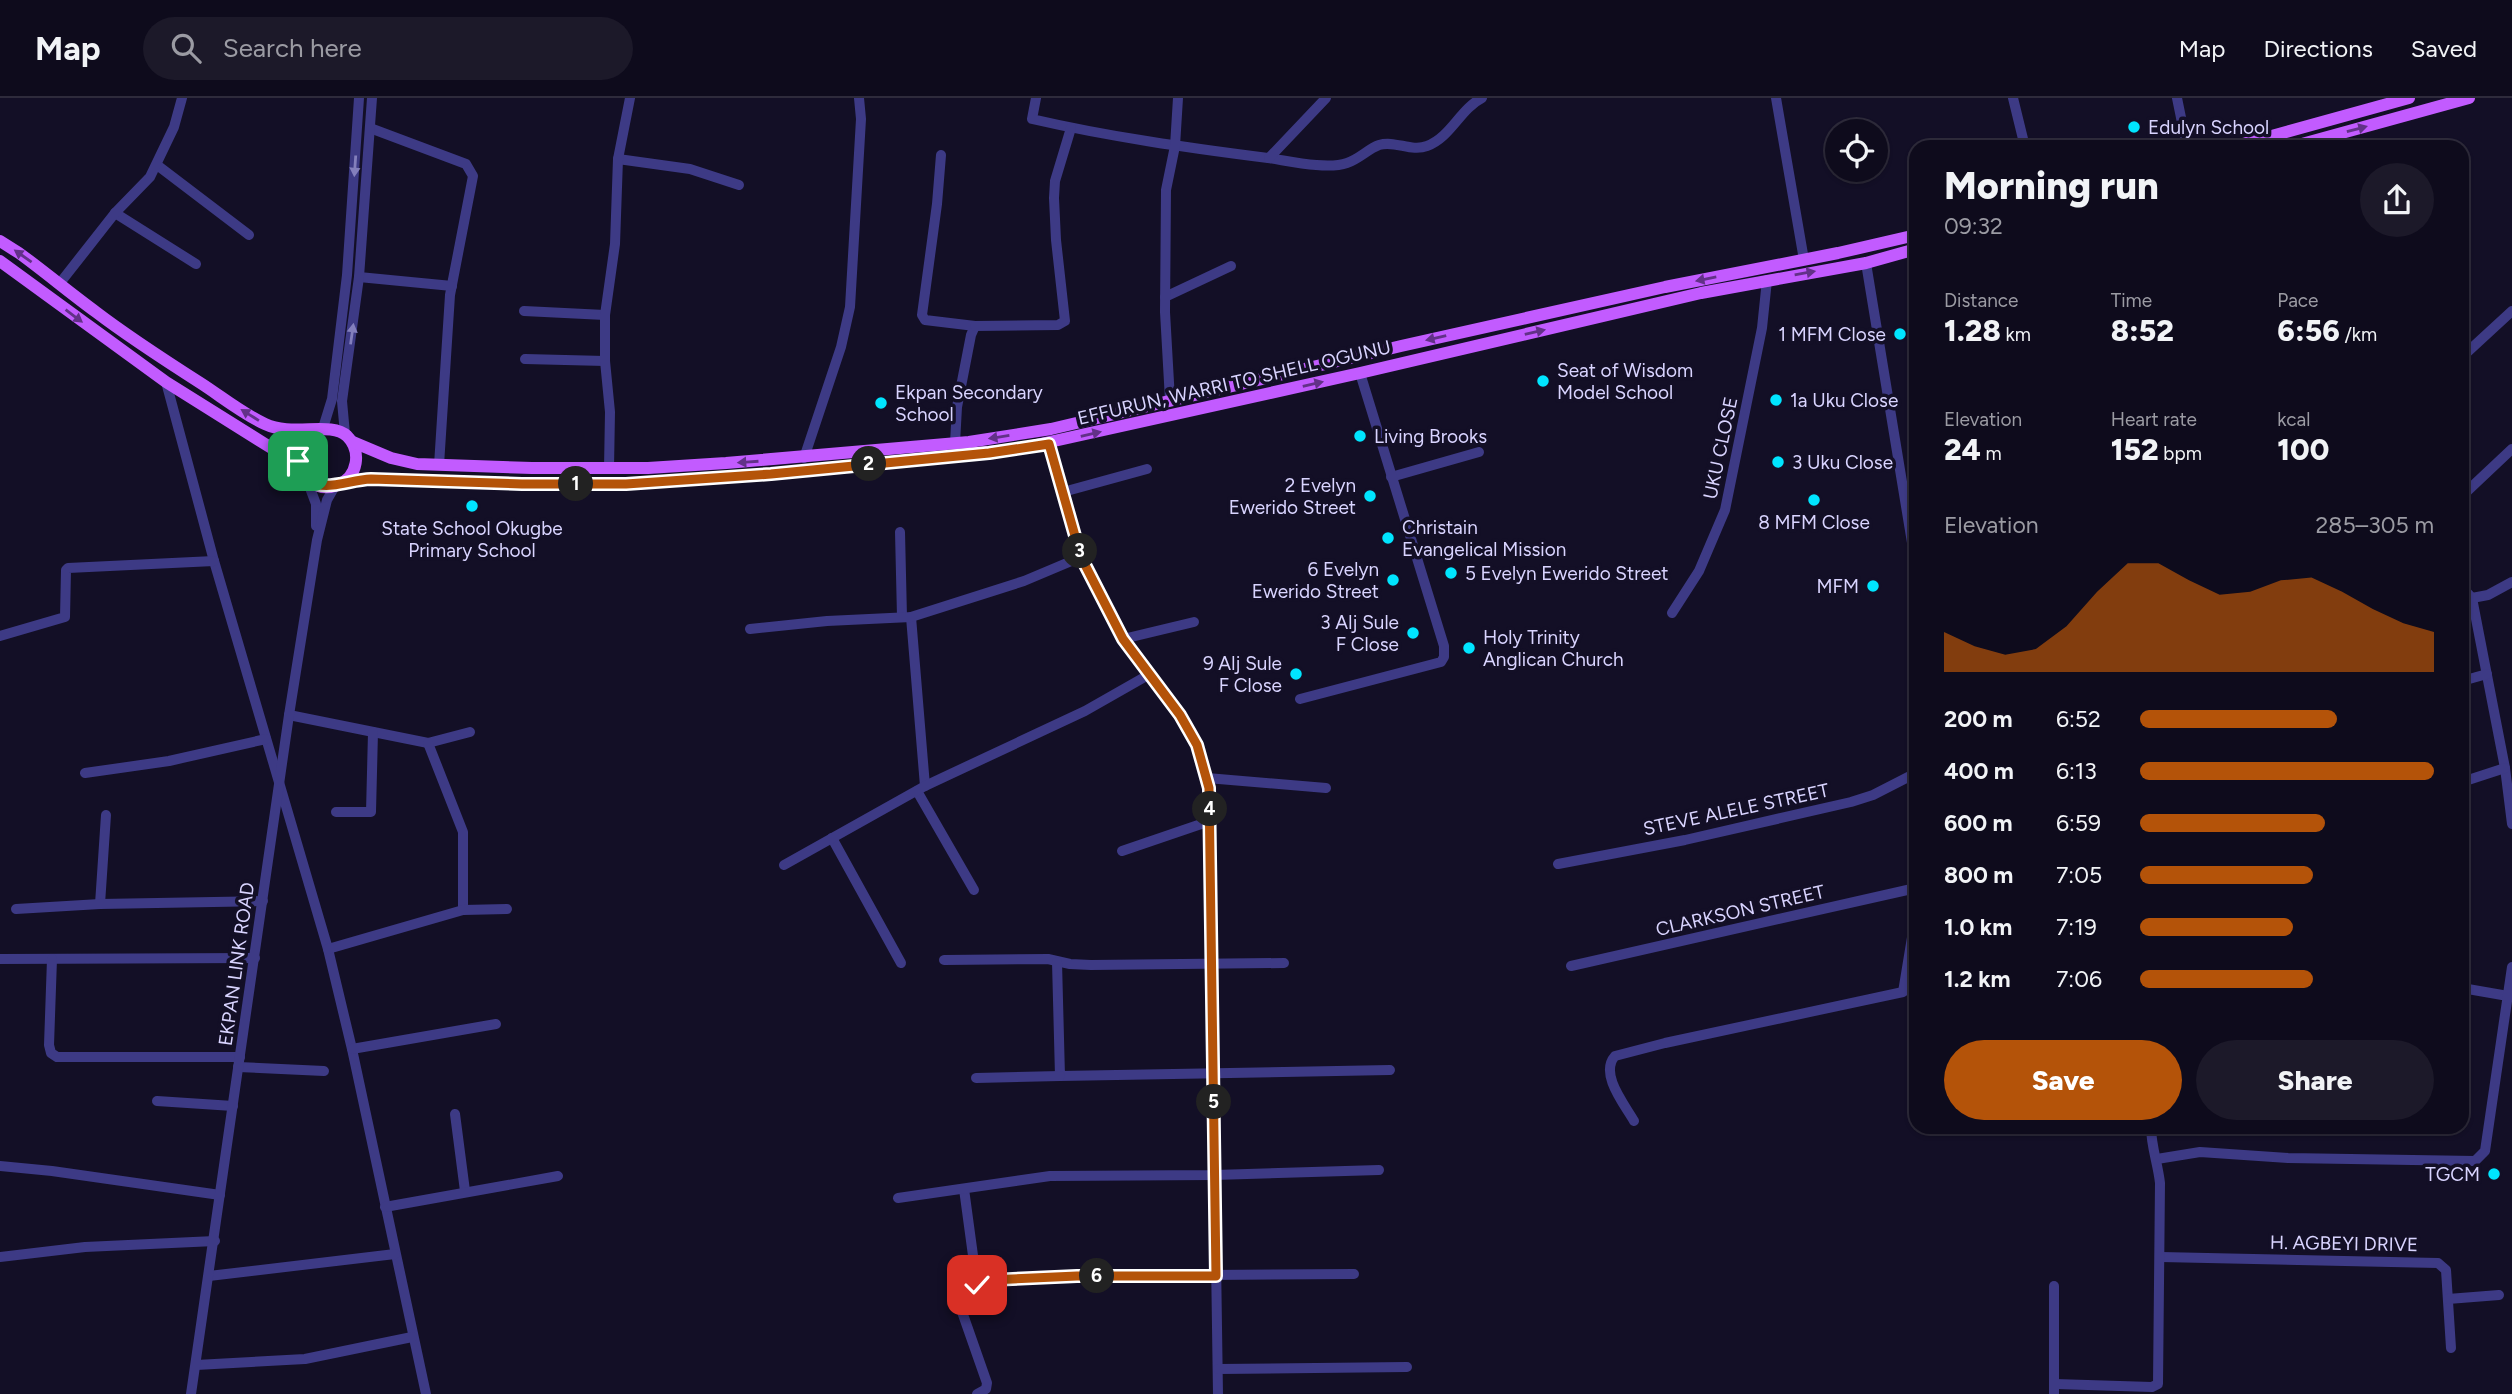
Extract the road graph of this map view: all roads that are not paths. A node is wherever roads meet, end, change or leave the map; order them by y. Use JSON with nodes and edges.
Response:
{"nodes":[{"id":1,"x":182,"y":98,"type":"edge"},
{"id":2,"x":359,"y":98,"type":"edge"},
{"id":3,"x":372,"y":98,"type":"edge"},
{"id":4,"x":630,"y":98,"type":"edge"},
{"id":5,"x":859,"y":98,"type":"edge"},
{"id":6,"x":1036,"y":98,"type":"edge"},
{"id":7,"x":1178,"y":98,"type":"edge"},
{"id":8,"x":1326,"y":98,"type":"edge"},
{"id":9,"x":1482,"y":98,"type":"edge"},
{"id":10,"x":1776,"y":98,"type":"edge"},
{"id":11,"x":2013,"y":98,"type":"edge"},
{"id":12,"x":2178,"y":98,"type":"edge"},
{"id":13,"x":2409,"y":98,"type":"edge"},
{"id":14,"x":2469,"y":98,"type":"edge"},
{"id":15,"x":370,"y":128,"type":"junction"},
{"id":16,"x":1071,"y":128,"type":"junction"},
{"id":17,"x":2023,"y":140,"type":"edge"},
{"id":18,"x":2186,"y":140,"type":"edge"},
{"id":19,"x":2257,"y":140,"type":"edge"},
{"id":20,"x":2316,"y":140,"type":"edge"},
{"id":21,"x":1175,"y":146,"type":"junction"},
{"id":22,"x":941,"y":155,"type":"dead end"},
{"id":23,"x":1269,"y":158,"type":"junction"},
{"id":24,"x":618,"y":159,"type":"junction"},
{"id":25,"x":157,"y":165,"type":"junction"},
{"id":26,"x":739,"y":185,"type":"dead end"},
{"id":27,"x":115,"y":213,"type":"junction"},
{"id":28,"x":249,"y":235,"type":"dead end"},
{"id":29,"x":1909,"y":236,"type":"edge"},
{"id":30,"x":0,"y":241,"type":"edge"},
{"id":31,"x":1909,"y":251,"type":"edge"},
{"id":32,"x":1804,"y":260,"type":"junction"},
{"id":33,"x":0,"y":261,"type":"edge"},
{"id":34,"x":1866,"y":263,"type":"junction"},
{"id":35,"x":196,"y":264,"type":"dead end"},
{"id":36,"x":1231,"y":266,"type":"dead end"},
{"id":37,"x":359,"y":277,"type":"junction"},
{"id":38,"x":1767,"y":280,"type":"junction"},
{"id":39,"x":60,"y":283,"type":"junction"},
{"id":40,"x":452,"y":286,"type":"junction"},
{"id":41,"x":1165,"y":297,"type":"junction"},
{"id":42,"x":524,"y":311,"type":"dead end"},
{"id":43,"x":2512,"y":311,"type":"edge"},
{"id":44,"x":605,"y":315,"type":"junction"},
{"id":45,"x":975,"y":326,"type":"junction"},
{"id":46,"x":1401,"y":346,"type":"junction"},
{"id":47,"x":2469,"y":351,"type":"edge"},
{"id":48,"x":524,"y":359,"type":"dead end"},
{"id":49,"x":605,"y":360,"type":"junction"},
{"id":50,"x":1405,"y":362,"type":"junction"},
{"id":51,"x":1360,"y":373,"type":"junction"},
{"id":52,"x":166,"y":382,"type":"junction"},
{"id":53,"x":337,"y":400,"type":"junction"},
{"id":54,"x":1171,"y":400,"type":"junction"},
{"id":55,"x":319,"y":429,"type":"junction"},
{"id":56,"x":349,"y":438,"type":"junction"},
{"id":57,"x":955,"y":443,"type":"junction"},
{"id":58,"x":1049,"y":444,"type":"junction"},
{"id":59,"x":2512,"y":449,"type":"edge"},
{"id":60,"x":1479,"y":452,"type":"dead end"},
{"id":61,"x":804,"y":458,"type":"junction"},
{"id":62,"x":439,"y":466,"type":"junction"},
{"id":63,"x":609,"y":468,"type":"junction"},
{"id":64,"x":1147,"y":469,"type":"dead end"},
{"id":65,"x":304,"y":474,"type":"junction"},
{"id":66,"x":1391,"y":477,"type":"junction"},
{"id":67,"x":338,"y":485,"type":"junction"},
{"id":68,"x":2469,"y":489,"type":"edge"},
{"id":69,"x":1063,"y":492,"type":"junction"},
{"id":70,"x":1909,"y":524,"type":"edge"},
{"id":71,"x":900,"y":532,"type":"dead end"},
{"id":72,"x":317,"y":540,"type":"junction"},
{"id":73,"x":1081,"y":557,"type":"junction"},
{"id":74,"x":214,"y":561,"type":"junction"},
{"id":75,"x":2512,"y":582,"type":"edge"},
{"id":76,"x":2469,"y":594,"type":"edge"},
{"id":77,"x":2472,"y":597,"type":"junction"},
{"id":78,"x":1672,"y":613,"type":"dead end"},
{"id":79,"x":907,"y":617,"type":"junction"},
{"id":80,"x":1194,"y":622,"type":"dead end"},
{"id":81,"x":750,"y":629,"type":"dead end"},
{"id":82,"x":0,"y":636,"type":"edge"},
{"id":83,"x":1123,"y":639,"type":"junction"},
{"id":84,"x":1150,"y":674,"type":"junction"},
{"id":85,"x":2487,"y":674,"type":"junction"},
{"id":86,"x":2469,"y":679,"type":"edge"},
{"id":87,"x":1300,"y":699,"type":"dead end"},
{"id":88,"x":289,"y":715,"type":"junction"},
{"id":89,"x":373,"y":732,"type":"junction"},
{"id":90,"x":470,"y":732,"type":"dead end"},
{"id":91,"x":266,"y":739,"type":"junction"},
{"id":92,"x":428,"y":743,"type":"junction"},
{"id":93,"x":2505,"y":768,"type":"junction"},
{"id":94,"x":85,"y":773,"type":"dead end"},
{"id":95,"x":1909,"y":776,"type":"edge"},
{"id":96,"x":1207,"y":778,"type":"junction"},
{"id":97,"x":2469,"y":780,"type":"edge"},
{"id":98,"x":280,"y":787,"type":"junction"},
{"id":99,"x":921,"y":788,"type":"junction"},
{"id":100,"x":1326,"y":788,"type":"dead end"},
{"id":101,"x":336,"y":812,"type":"dead end"},
{"id":102,"x":106,"y":814,"type":"dead end"},
{"id":103,"x":1210,"y":821,"type":"junction"},
{"id":104,"x":2512,"y":824,"type":"edge"},
{"id":105,"x":832,"y":838,"type":"junction"},
{"id":106,"x":1122,"y":851,"type":"dead end"},
{"id":107,"x":1558,"y":864,"type":"dead end"},
{"id":108,"x":784,"y":865,"type":"dead end"},
{"id":109,"x":974,"y":890,"type":"dead end"},
{"id":110,"x":1909,"y":890,"type":"edge"},
{"id":111,"x":263,"y":901,"type":"junction"},
{"id":112,"x":100,"y":904,"type":"junction"},
{"id":113,"x":16,"y":909,"type":"dead end"},
{"id":114,"x":507,"y":909,"type":"dead end"},
{"id":115,"x":463,"y":910,"type":"junction"},
{"id":116,"x":328,"y":949,"type":"junction"},
{"id":117,"x":1909,"y":956,"type":"edge"},
{"id":118,"x":255,"y":958,"type":"junction"},
{"id":119,"x":0,"y":959,"type":"edge"},
{"id":120,"x":52,"y":959,"type":"junction"},
{"id":121,"x":944,"y":960,"type":"dead end"},
{"id":122,"x":1057,"y":962,"type":"junction"},
{"id":123,"x":901,"y":964,"type":"dead end"},
{"id":124,"x":1212,"y":964,"type":"junction"},
{"id":125,"x":1284,"y":964,"type":"dead end"},
{"id":126,"x":1571,"y":966,"type":"dead end"},
{"id":127,"x":2512,"y":967,"type":"edge"},
{"id":128,"x":2469,"y":989,"type":"edge"},
{"id":129,"x":2508,"y":996,"type":"junction"},
{"id":130,"x":496,"y":1024,"type":"dead end"},
{"id":131,"x":352,"y":1049,"type":"junction"},
{"id":132,"x":239,"y":1062,"type":"junction"},
{"id":133,"x":1390,"y":1070,"type":"dead end"},
{"id":134,"x":324,"y":1071,"type":"dead end"},
{"id":135,"x":1213,"y":1074,"type":"junction"},
{"id":136,"x":1060,"y":1076,"type":"junction"},
{"id":137,"x":976,"y":1078,"type":"dead end"},
{"id":138,"x":157,"y":1101,"type":"dead end"},
{"id":139,"x":233,"y":1106,"type":"junction"},
{"id":140,"x":455,"y":1114,"type":"dead end"},
{"id":141,"x":1634,"y":1121,"type":"dead end"},
{"id":142,"x":2151,"y":1134,"type":"edge"},
{"id":143,"x":2157,"y":1159,"type":"junction"},
{"id":144,"x":0,"y":1167,"type":"edge"},
{"id":145,"x":1379,"y":1170,"type":"dead end"},
{"id":146,"x":1214,"y":1175,"type":"junction"},
{"id":147,"x":558,"y":1177,"type":"dead end"},
{"id":148,"x":964,"y":1189,"type":"junction"},
{"id":149,"x":465,"y":1191,"type":"junction"},
{"id":150,"x":220,"y":1195,"type":"junction"},
{"id":151,"x":898,"y":1198,"type":"dead end"},
{"id":152,"x":385,"y":1207,"type":"junction"},
{"id":153,"x":215,"y":1241,"type":"junction"},
{"id":154,"x":395,"y":1254,"type":"junction"},
{"id":155,"x":2161,"y":1256,"type":"junction"},
{"id":156,"x":0,"y":1257,"type":"edge"},
{"id":157,"x":1354,"y":1274,"type":"dead end"},
{"id":158,"x":209,"y":1276,"type":"junction"},
{"id":159,"x":1216,"y":1276,"type":"junction"},
{"id":160,"x":977,"y":1285,"type":"junction"},
{"id":161,"x":2054,"y":1286,"type":"dead end"},
{"id":162,"x":2499,"y":1295,"type":"dead end"},
{"id":163,"x":2448,"y":1299,"type":"junction"},
{"id":164,"x":412,"y":1337,"type":"junction"},
{"id":165,"x":2451,"y":1348,"type":"dead end"},
{"id":166,"x":196,"y":1365,"type":"junction"},
{"id":167,"x":1407,"y":1367,"type":"dead end"},
{"id":168,"x":1218,"y":1369,"type":"junction"},
{"id":169,"x":2054,"y":1389,"type":"edge"},
{"id":170,"x":191,"y":1394,"type":"edge"},
{"id":171,"x":426,"y":1394,"type":"edge"},
{"id":172,"x":977,"y":1394,"type":"edge"},
{"id":173,"x":1218,"y":1394,"type":"edge"}],
"edges":[{"from":1,"to":25,"type":"street"},
{"from":2,"to":53,"type":"street","one_way":true},
{"from":3,"to":15,"type":"street"},
{"from":4,"to":24,"type":"street"},
{"from":5,"to":61,"type":"street"},
{"from":6,"to":16,"type":"street"},
{"from":7,"to":21,"type":"street"},
{"from":8,"to":23,"type":"street"},
{"from":9,"to":23,"type":"street"},
{"from":10,"to":32,"type":"street"},
{"from":11,"to":17,"type":"street"},
{"from":12,"to":18,"type":"street"},
{"from":13,"to":19,"type":"main road"},
{"from":20,"to":14,"type":"main road","one_way":true},
{"from":15,"to":37,"type":"street"},
{"from":15,"to":40,"type":"street"},
{"from":16,"to":21,"type":"street"},
{"from":16,"to":45,"type":"street"},
{"from":21,"to":23,"type":"street"},
{"from":21,"to":41,"type":"street"},
{"from":22,"to":45,"type":"street"},
{"from":24,"to":26,"type":"street"},
{"from":24,"to":44,"type":"street"},
{"from":25,"to":27,"type":"street"},
{"from":25,"to":28,"type":"street"},
{"from":27,"to":35,"type":"street"},
{"from":27,"to":39,"type":"street"},
{"from":29,"to":32,"type":"main road","name":"EFFURUN, WARRI TO SHELL OGUNU"},
{"from":39,"to":30,"type":"main road","one_way":true},
{"from":31,"to":34,"type":"main road","name":"EFFURUN, WARRI TO SHELL OGUNU"},
{"from":32,"to":46,"type":"main road","name":"EFFURUN, WARRI TO SHELL OGUNU","one_way":true},
{"from":33,"to":52,"type":"main road","one_way":true},
{"from":38,"to":34,"type":"main road","name":"EFFURUN, WARRI TO SHELL OGUNU","one_way":true},
{"from":34,"to":70,"type":"street"},
{"from":36,"to":41,"type":"street"},
{"from":37,"to":40,"type":"street"},
{"from":53,"to":37,"type":"street","one_way":true},
{"from":50,"to":38,"type":"main road","name":"EFFURUN, WARRI TO SHELL OGUNU","one_way":true},
{"from":38,"to":78,"type":"street","name":"UKU CLOSE"},
{"from":55,"to":39,"type":"main road","one_way":true},
{"from":40,"to":62,"type":"street"},
{"from":41,"to":54,"type":"street"},
{"from":42,"to":44,"type":"street"},
{"from":43,"to":47,"type":"street"},
{"from":44,"to":49,"type":"street"},
{"from":45,"to":57,"type":"street"},
{"from":46,"to":50,"type":"main road"},
{"from":46,"to":54,"type":"main road","name":"EFFURUN, WARRI TO SHELL OGUNU"},
{"from":48,"to":49,"type":"street"},
{"from":49,"to":63,"type":"street"},
{"from":50,"to":51,"type":"main road","name":"EFFURUN, WARRI TO SHELL OGUNU"},
{"from":58,"to":51,"type":"main road","name":"EFFURUN, WARRI TO SHELL OGUNU","one_way":true},
{"from":51,"to":66,"type":"street"},
{"from":52,"to":65,"type":"main road"},
{"from":52,"to":74,"type":"street"},
{"from":53,"to":55,"type":"street"},
{"from":53,"to":56,"type":"street"},
{"from":54,"to":57,"type":"main road","name":"EFFURUN, WARRI TO SHELL OGUNU","one_way":true},
{"from":55,"to":56,"type":"main road"},
{"from":55,"to":65,"type":"main road"},
{"from":56,"to":62,"type":"main road","name":"EFFURUN, WARRI TO SHELL OGUNU"},
{"from":56,"to":67,"type":"main road"},
{"from":57,"to":61,"type":"main road","name":"EFFURUN, WARRI TO SHELL OGUNU"},
{"from":58,"to":67,"type":"main road","name":"EFFURUN, WARRI TO SHELL OGUNU"},
{"from":58,"to":69,"type":"street"},
{"from":59,"to":68,"type":"street"},
{"from":60,"to":66,"type":"street"},
{"from":61,"to":63,"type":"main road","name":"EFFURUN, WARRI TO SHELL OGUNU","one_way":true},
{"from":62,"to":63,"type":"main road","name":"EFFURUN, WARRI TO SHELL OGUNU"},
{"from":64,"to":69,"type":"street"},
{"from":65,"to":67,"type":"main road"},
{"from":65,"to":72,"type":"street"},
{"from":66,"to":87,"type":"street"},
{"from":67,"to":72,"type":"street"},
{"from":69,"to":73,"type":"street"},
{"from":71,"to":79,"type":"street"},
{"from":72,"to":88,"type":"street","name":"EKPAN LINK ROAD"},
{"from":73,"to":79,"type":"street"},
{"from":73,"to":83,"type":"street"},
{"from":74,"to":82,"type":"street"},
{"from":74,"to":91,"type":"street"},
{"from":75,"to":77,"type":"street"},
{"from":76,"to":77,"type":"street"},
{"from":77,"to":85,"type":"street"},
{"from":79,"to":81,"type":"street"},
{"from":79,"to":99,"type":"street"},
{"from":80,"to":83,"type":"street"},
{"from":83,"to":84,"type":"street"},
{"from":84,"to":96,"type":"street"},
{"from":84,"to":99,"type":"street"},
{"from":85,"to":86,"type":"street"},
{"from":85,"to":93,"type":"street"},
{"from":88,"to":89,"type":"street"},
{"from":88,"to":98,"type":"street","name":"EKPAN LINK ROAD"},
{"from":89,"to":92,"type":"street"},
{"from":89,"to":101,"type":"street"},
{"from":90,"to":92,"type":"street"},
{"from":91,"to":94,"type":"street"},
{"from":91,"to":98,"type":"street"},
{"from":92,"to":115,"type":"street"},
{"from":93,"to":97,"type":"street"},
{"from":93,"to":104,"type":"street"},
{"from":95,"to":107,"type":"street","name":"STEVE ALELE STREET"},
{"from":96,"to":100,"type":"street"},
{"from":96,"to":103,"type":"street"},
{"from":98,"to":111,"type":"street","name":"EKPAN LINK ROAD"},
{"from":98,"to":116,"type":"street"},
{"from":99,"to":105,"type":"street"},
{"from":99,"to":109,"type":"street"},
{"from":102,"to":112,"type":"street"},
{"from":103,"to":106,"type":"street"},
{"from":103,"to":124,"type":"street"},
{"from":105,"to":108,"type":"street"},
{"from":105,"to":123,"type":"street"},
{"from":110,"to":126,"type":"street","name":"CLARKSON STREET"},
{"from":111,"to":112,"type":"street"},
{"from":111,"to":118,"type":"street","name":"EKPAN LINK ROAD"},
{"from":112,"to":113,"type":"street"},
{"from":114,"to":115,"type":"street"},
{"from":115,"to":116,"type":"street"},
{"from":116,"to":131,"type":"street"},
{"from":117,"to":141,"type":"street"},
{"from":118,"to":120,"type":"street"},
{"from":118,"to":132,"type":"street","name":"EKPAN LINK ROAD"},
{"from":119,"to":120,"type":"street"},
{"from":120,"to":132,"type":"street"},
{"from":121,"to":122,"type":"street"},
{"from":122,"to":124,"type":"street"},
{"from":122,"to":136,"type":"street"},
{"from":124,"to":125,"type":"street"},
{"from":124,"to":135,"type":"street"},
{"from":127,"to":129,"type":"street"},
{"from":128,"to":129,"type":"street"},
{"from":129,"to":143,"type":"street"},
{"from":130,"to":131,"type":"street"},
{"from":131,"to":152,"type":"street"},
{"from":132,"to":134,"type":"street"},
{"from":132,"to":139,"type":"street","name":"EKPAN LINK ROAD"},
{"from":133,"to":135,"type":"street"},
{"from":135,"to":136,"type":"street"},
{"from":135,"to":146,"type":"street"},
{"from":136,"to":137,"type":"street"},
{"from":138,"to":139,"type":"street"},
{"from":139,"to":150,"type":"street","name":"EKPAN LINK ROAD"},
{"from":140,"to":149,"type":"street"},
{"from":142,"to":143,"type":"street"},
{"from":143,"to":155,"type":"street"},
{"from":144,"to":150,"type":"street"},
{"from":145,"to":146,"type":"street"},
{"from":146,"to":148,"type":"street"},
{"from":146,"to":159,"type":"street"},
{"from":147,"to":149,"type":"street"},
{"from":148,"to":151,"type":"street"},
{"from":148,"to":160,"type":"street"},
{"from":149,"to":152,"type":"street"},
{"from":150,"to":153,"type":"street","name":"EKPAN LINK ROAD"},
{"from":152,"to":154,"type":"street"},
{"from":153,"to":156,"type":"street"},
{"from":153,"to":158,"type":"street","name":"EKPAN LINK ROAD"},
{"from":154,"to":158,"type":"street"},
{"from":154,"to":164,"type":"street"},
{"from":155,"to":163,"type":"street","name":"H. AGBEYI DRIVE"},
{"from":155,"to":169,"type":"street"},
{"from":157,"to":159,"type":"street"},
{"from":158,"to":166,"type":"street","name":"EKPAN LINK ROAD"},
{"from":159,"to":160,"type":"street"},
{"from":159,"to":168,"type":"street"},
{"from":160,"to":172,"type":"street"},
{"from":161,"to":169,"type":"street"},
{"from":162,"to":163,"type":"street"},
{"from":163,"to":165,"type":"street","name":"H. AGBEYI DRIVE"},
{"from":164,"to":166,"type":"street"},
{"from":164,"to":171,"type":"street"},
{"from":166,"to":170,"type":"street","name":"EKPAN LINK ROAD"},
{"from":167,"to":168,"type":"street"},
{"from":168,"to":173,"type":"street"}]}
